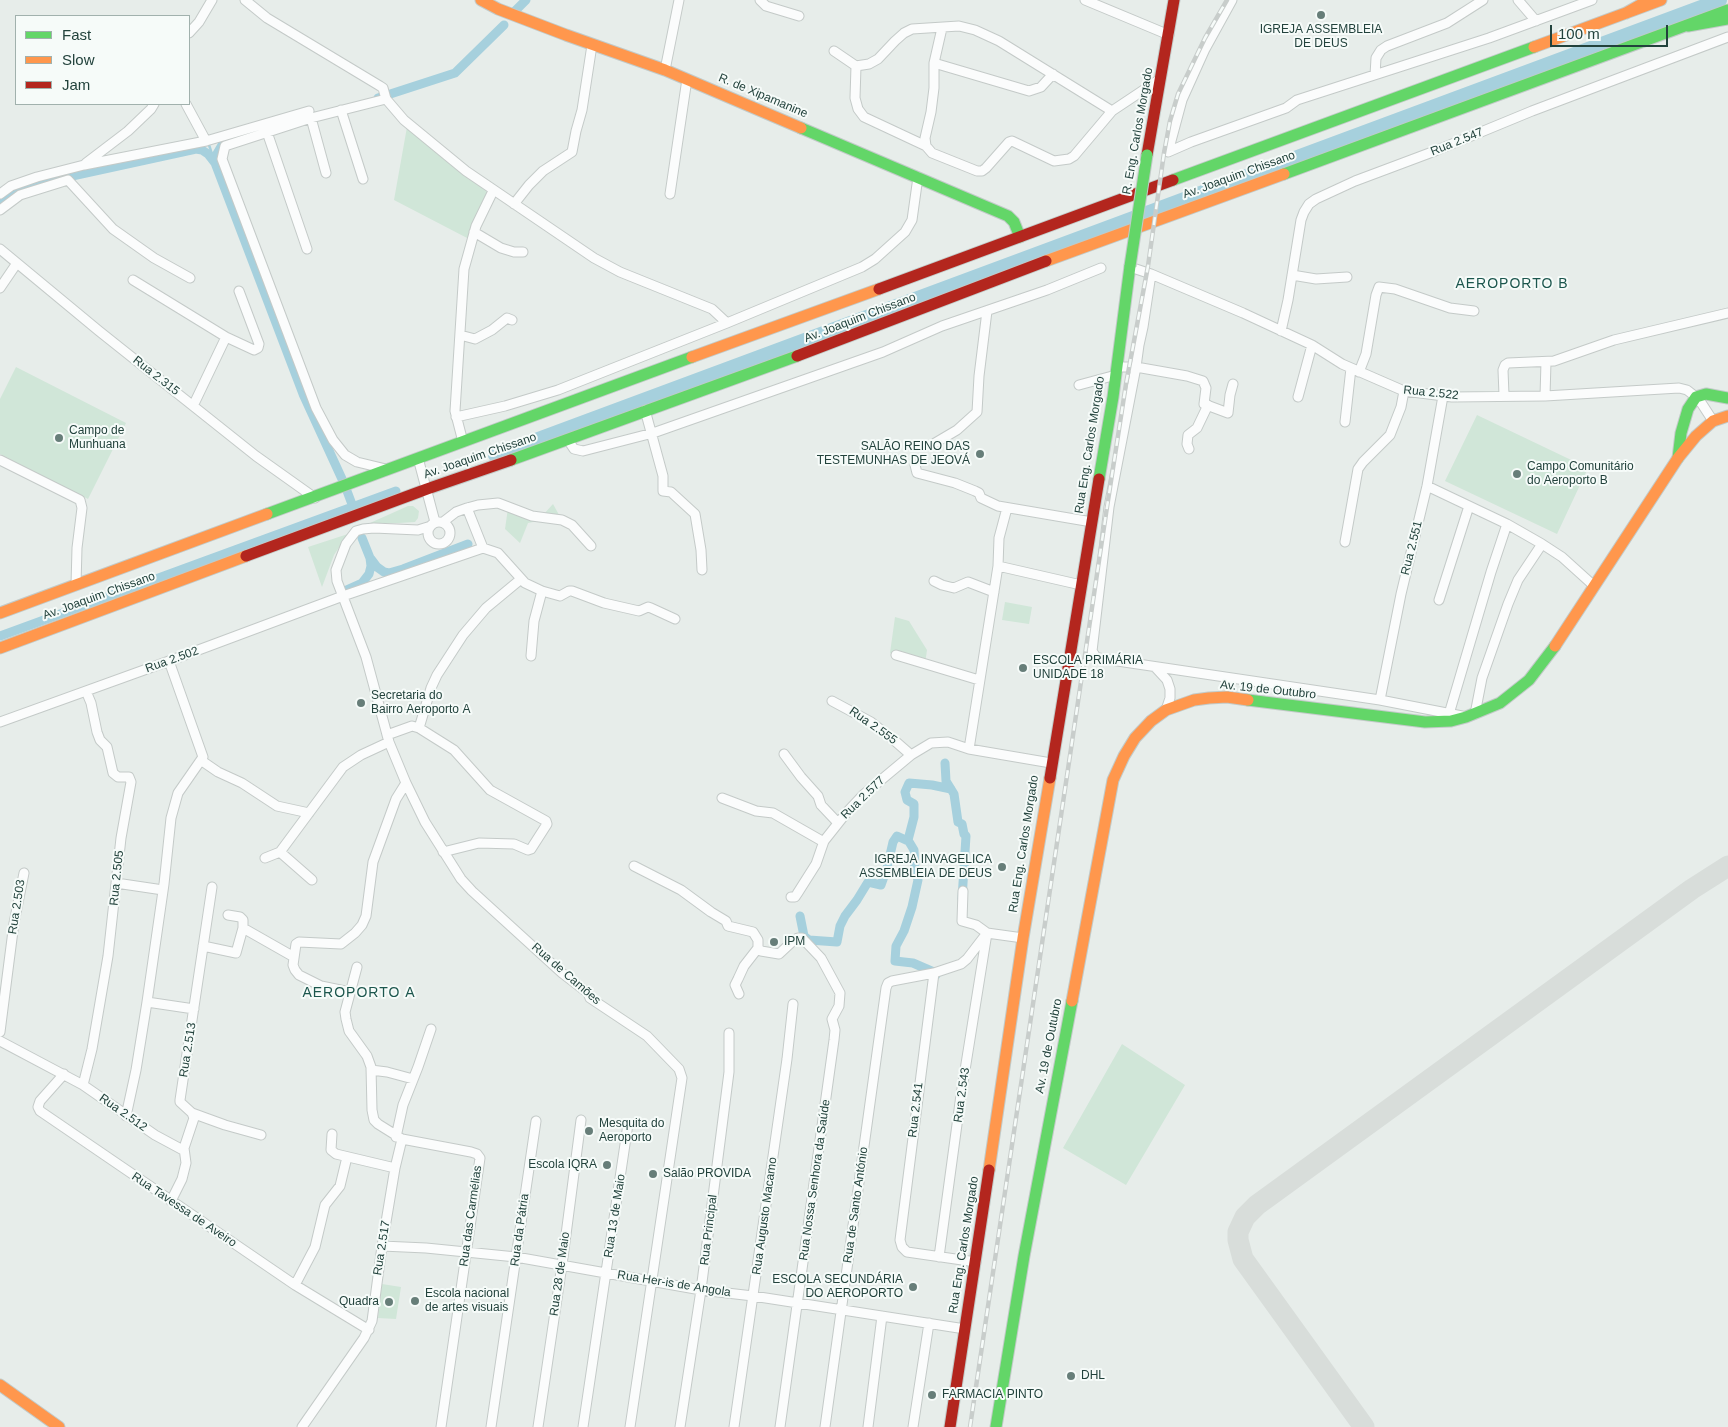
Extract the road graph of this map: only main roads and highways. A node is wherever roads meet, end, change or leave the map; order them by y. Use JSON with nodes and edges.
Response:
{"nodes":[{"id":1,"x":481,"y":0,"type":"edge"},
{"id":2,"x":1174,"y":0,"type":"edge"},
{"id":3,"x":1649,"y":0,"type":"edge"},
{"id":4,"x":1661,"y":0,"type":"edge"},
{"id":5,"x":1728,"y":10,"type":"edge"},
{"id":6,"x":1626,"y":13,"type":"junction"},
{"id":7,"x":1728,"y":19,"type":"edge"},
{"id":8,"x":1688,"y":26,"type":"junction"},
{"id":9,"x":1020,"y":237,"type":"junction"},
{"id":10,"x":1130,"y":267,"type":"joint"},
{"id":11,"x":1728,"y":398,"type":"edge"},
{"id":12,"x":1728,"y":416,"type":"edge"},
{"id":13,"x":1678,"y":458,"type":"junction"},
{"id":14,"x":0,"y":613,"type":"edge"},
{"id":15,"x":0,"y":648,"type":"edge"},
{"id":16,"x":0,"y":1386,"type":"edge"},
{"id":17,"x":59,"y":1427,"type":"edge"},
{"id":18,"x":950,"y":1427,"type":"edge"},
{"id":19,"x":996,"y":1427,"type":"edge"}],
"edges":[{"from":1,"to":9,"type":"main road","name":"R. de Xipamanine"},
{"from":2,"to":10,"type":"main road","name":"R. Eng. Carlos Morgado","bridge":true},
{"from":3,"to":6,"type":"main road"},
{"from":4,"to":6,"type":"main road","name":"Av. Joaquim Chissano"},
{"from":5,"to":8,"type":"main road","name":"Av. Joaquim Chissano"},
{"from":6,"to":9,"type":"main road","name":"Av. Joaquim Chissano"},
{"from":7,"to":8,"type":"main road"},
{"from":8,"to":15,"type":"main road","name":"Av. Joaquim Chissano"},
{"from":9,"to":14,"type":"main road","name":"Av. Joaquim Chissano"},
{"from":10,"to":18,"type":"main road","name":"Rua Eng. Carlos Morgado"},
{"from":11,"to":13,"type":"main road"},
{"from":12,"to":13,"type":"main road","name":"Av. 19 de Outubro"},
{"from":13,"to":19,"type":"main road","name":"Av. 19 de Outubro"},
{"from":16,"to":17,"type":"main road"}]}
